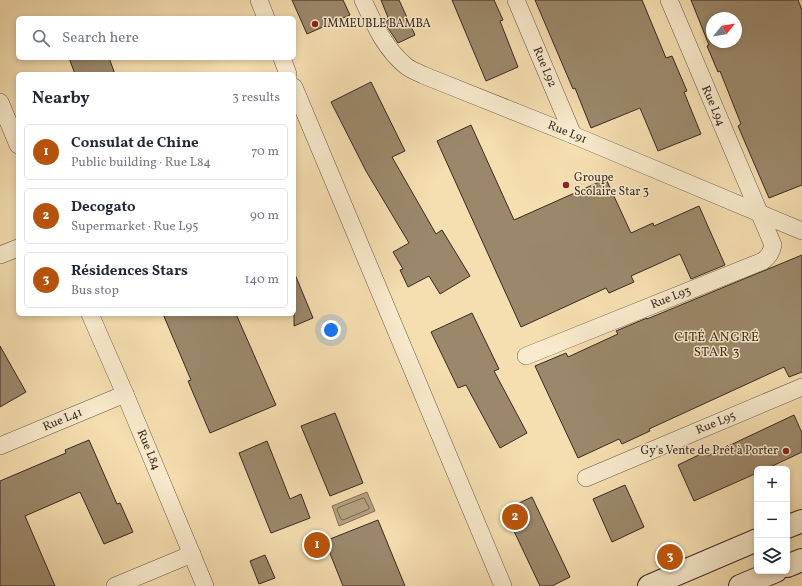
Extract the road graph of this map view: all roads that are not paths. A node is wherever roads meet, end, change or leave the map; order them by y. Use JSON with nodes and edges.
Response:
{"nodes":[{"id":1,"x":259,"y":0,"type":"edge"},
{"id":2,"x":363,"y":0,"type":"edge"},
{"id":3,"x":516,"y":0,"type":"edge"},
{"id":4,"x":669,"y":0,"type":"edge"},
{"id":5,"x":265,"y":16,"type":"edge"},
{"id":6,"x":283,"y":60,"type":"edge"},
{"id":7,"x":287,"y":72,"type":"edge"},
{"id":8,"x":296,"y":92,"type":"edge"},
{"id":9,"x":0,"y":102,"type":"edge"},
{"id":10,"x":573,"y":135,"type":"junction"},
{"id":11,"x":16,"y":140,"type":"edge"},
{"id":12,"x":758,"y":212,"type":"junction"},
{"id":13,"x":802,"y":231,"type":"edge"},
{"id":14,"x":16,"y":249,"type":"edge"},
{"id":15,"x":0,"y":255,"type":"edge"},
{"id":16,"x":91,"y":316,"type":"edge"},
{"id":17,"x":526,"y":356,"type":"dead end"},
{"id":18,"x":802,"y":387,"type":"edge"},
{"id":19,"x":125,"y":394,"type":"junction"},
{"id":20,"x":0,"y":446,"type":"edge"},
{"id":21,"x":586,"y":478,"type":"dead end"},
{"id":22,"x":802,"y":521,"type":"edge"},
{"id":23,"x":790,"y":526,"type":"edge"},
{"id":24,"x":754,"y":541,"type":"edge"},
{"id":25,"x":192,"y":554,"type":"junction"},
{"id":26,"x":802,"y":560,"type":"edge"},
{"id":27,"x":790,"y":565,"type":"edge"},
{"id":28,"x":769,"y":574,"type":"edge"},
{"id":29,"x":114,"y":586,"type":"edge"},
{"id":30,"x":205,"y":586,"type":"edge"},
{"id":31,"x":503,"y":586,"type":"edge"},
{"id":32,"x":649,"y":586,"type":"edge"},
{"id":33,"x":740,"y":586,"type":"edge"}],
"edges":[{"from":1,"to":5,"type":"street"},
{"from":2,"to":10,"type":"street","name":"Rue L91"},
{"from":3,"to":10,"type":"street","name":"Rue L92"},
{"from":4,"to":12,"type":"street","name":"Rue L94"},
{"from":6,"to":7,"type":"street"},
{"from":8,"to":31,"type":"street"},
{"from":9,"to":11,"type":"street"},
{"from":10,"to":12,"type":"street","name":"Rue L91"},
{"from":12,"to":13,"type":"street","name":"Rue L91"},
{"from":12,"to":17,"type":"street","name":"Rue L93"},
{"from":14,"to":15,"type":"street"},
{"from":16,"to":19,"type":"street","name":"Rue L84"},
{"from":18,"to":21,"type":"street","name":"Rue L95"},
{"from":19,"to":20,"type":"street","name":"Rue L41"},
{"from":19,"to":25,"type":"street","name":"Rue L84"},
{"from":22,"to":23,"type":"main road"},
{"from":24,"to":32,"type":"main road"},
{"from":25,"to":29,"type":"street"},
{"from":25,"to":30,"type":"street","name":"Rue L84"},
{"from":26,"to":27,"type":"main road"},
{"from":28,"to":33,"type":"main road"}]}
